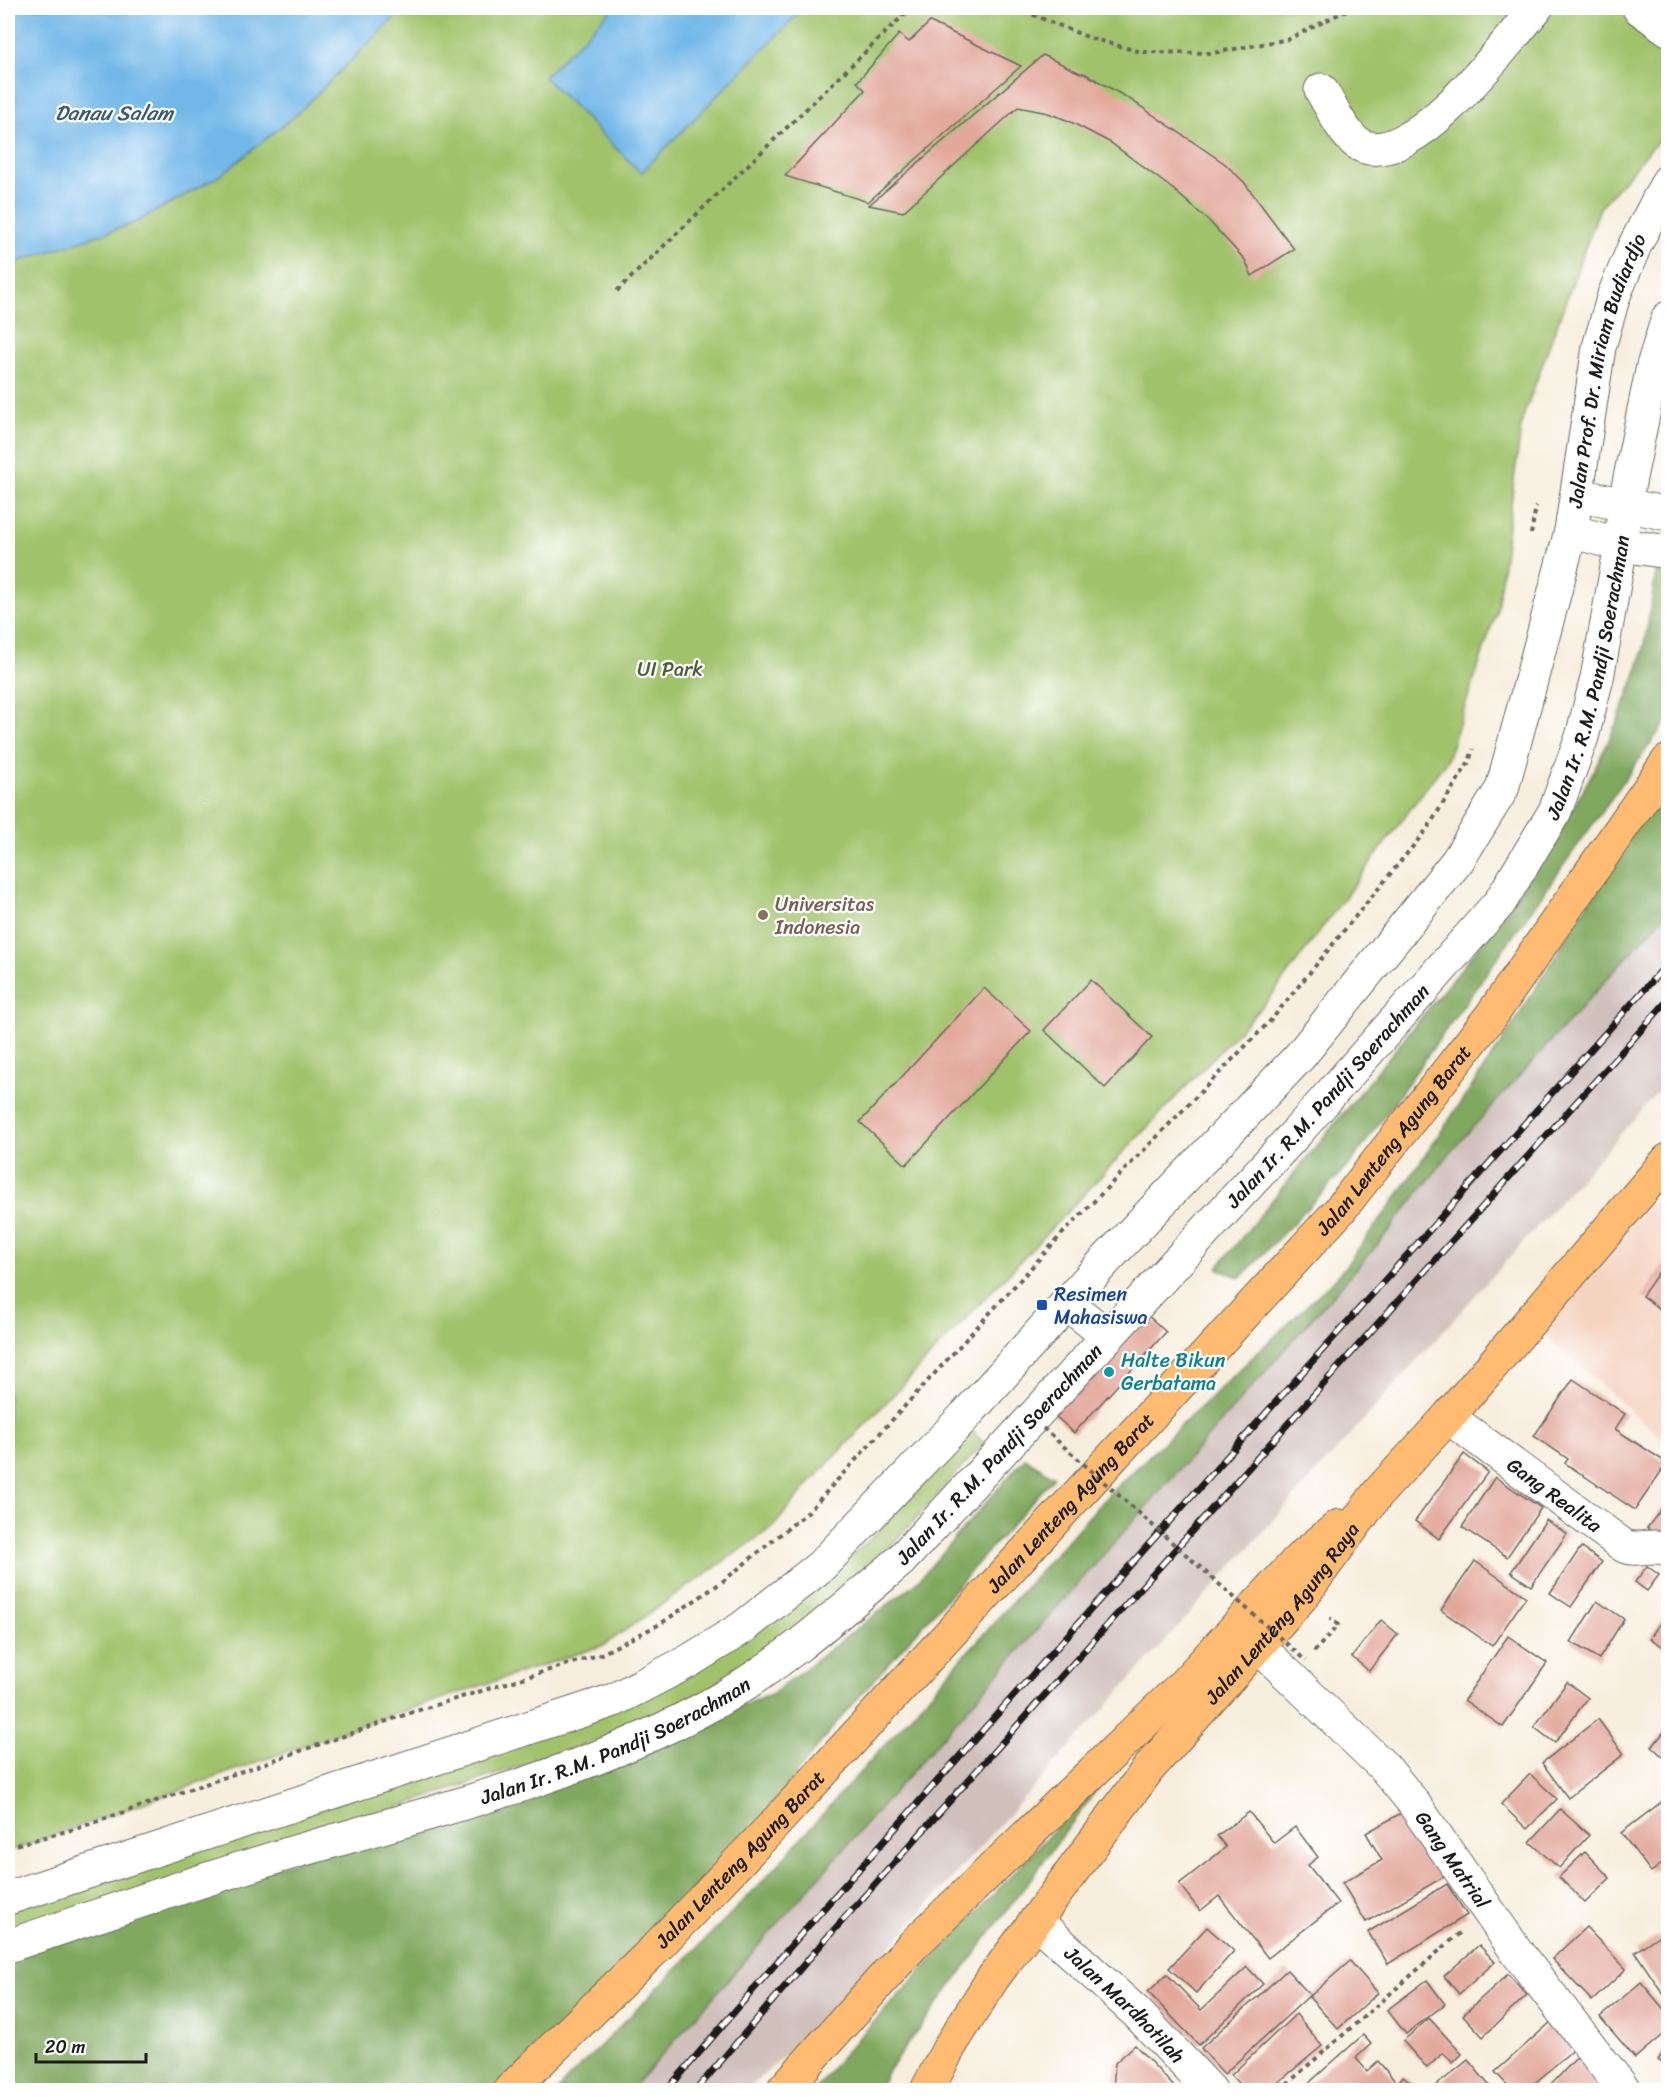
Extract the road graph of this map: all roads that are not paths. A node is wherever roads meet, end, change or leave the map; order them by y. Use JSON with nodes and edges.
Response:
{"nodes":[{"id":1,"x":1536,"y":8,"type":"edge"},
{"id":2,"x":1640,"y":8,"type":"edge"},
{"id":3,"x":1668,"y":29,"type":"edge"},
{"id":4,"x":1321,"y":90,"type":"dead end"},
{"id":5,"x":1668,"y":181,"type":"edge"},
{"id":6,"x":1668,"y":318,"type":"edge"},
{"id":7,"x":1578,"y":495,"type":"junction"},
{"id":8,"x":1624,"y":507,"type":"junction"},
{"id":9,"x":1668,"y":514,"type":"edge"},
{"id":10,"x":1572,"y":531,"type":"junction"},
{"id":11,"x":1621,"y":545,"type":"junction"},
{"id":12,"x":1668,"y":552,"type":"edge"},
{"id":13,"x":1668,"y":761,"type":"edge"},
{"id":14,"x":1667,"y":1164,"type":"edge"},
{"id":15,"x":1066,"y":1303,"type":"junction"},
{"id":16,"x":1108,"y":1336,"type":"junction"},
{"id":17,"x":1448,"y":1417,"type":"junction"},
{"id":18,"x":1378,"y":1493,"type":"junction"},
{"id":19,"x":1668,"y":1549,"type":"edge"},
{"id":20,"x":1258,"y":1646,"type":"junction"},
{"id":21,"x":8,"y":1898,"type":"edge"},
{"id":22,"x":1036,"y":1920,"type":"junction"},
{"id":23,"x":8,"y":1946,"type":"edge"},
{"id":24,"x":928,"y":2089,"type":"edge"},
{"id":25,"x":510,"y":2091,"type":"edge"},
{"id":26,"x":783,"y":2091,"type":"edge"},
{"id":27,"x":1210,"y":2091,"type":"edge"},
{"id":28,"x":1624,"y":2091,"type":"edge"}],
"edges":[{"from":1,"to":4,"type":"street"},
{"from":2,"to":3,"type":"street"},
{"from":5,"to":7,"type":"street","name":"Jalan Prof. Dr. Miriam Budiardjo"},
{"from":6,"to":8,"type":"street","name":"Jalan Prof. Dr. Miriam Budiardjo"},
{"from":7,"to":8,"type":"street"},
{"from":7,"to":10,"type":"street","name":"Jalan Prof. Dr. Miriam Budiardjo"},
{"from":8,"to":9,"type":"street"},
{"from":8,"to":11,"type":"street","name":"Jalan Ir. R.M. Pandji Soerachman"},
{"from":10,"to":11,"type":"street"},
{"from":10,"to":15,"type":"street","name":"Jalan Ir. R.M. Pandji Soerachman"},
{"from":11,"to":12,"type":"street"},
{"from":11,"to":16,"type":"street","name":"Jalan Ir. R.M. Pandji Soerachman"},
{"from":13,"to":25,"type":"main road","name":"Jalan Lenteng Agung Barat"},
{"from":14,"to":17,"type":"main road","name":"Jalan Lenteng Agung Raya"},
{"from":15,"to":16,"type":"street"},
{"from":15,"to":21,"type":"street","name":"Jalan Ir. R.M. Pandji Soerachman"},
{"from":16,"to":23,"type":"street","name":"Jalan Ir. R.M. Pandji Soerachman"},
{"from":17,"to":18,"type":"main road","name":"Jalan Lenteng Agung Raya"},
{"from":17,"to":19,"type":"street","name":"Gang Realita"},
{"from":18,"to":20,"type":"main road","name":"Jalan Lenteng Agung Raya"},
{"from":18,"to":26,"type":"main road"},
{"from":20,"to":22,"type":"main road","name":"Jalan Lenteng Agung Raya"},
{"from":20,"to":28,"type":"street","name":"Gang Matrial"},
{"from":22,"to":24,"type":"main road","name":"Jalan Lenteng Agung Raya"},
{"from":22,"to":27,"type":"street","name":"Jalan Mardhotilah"}]}
